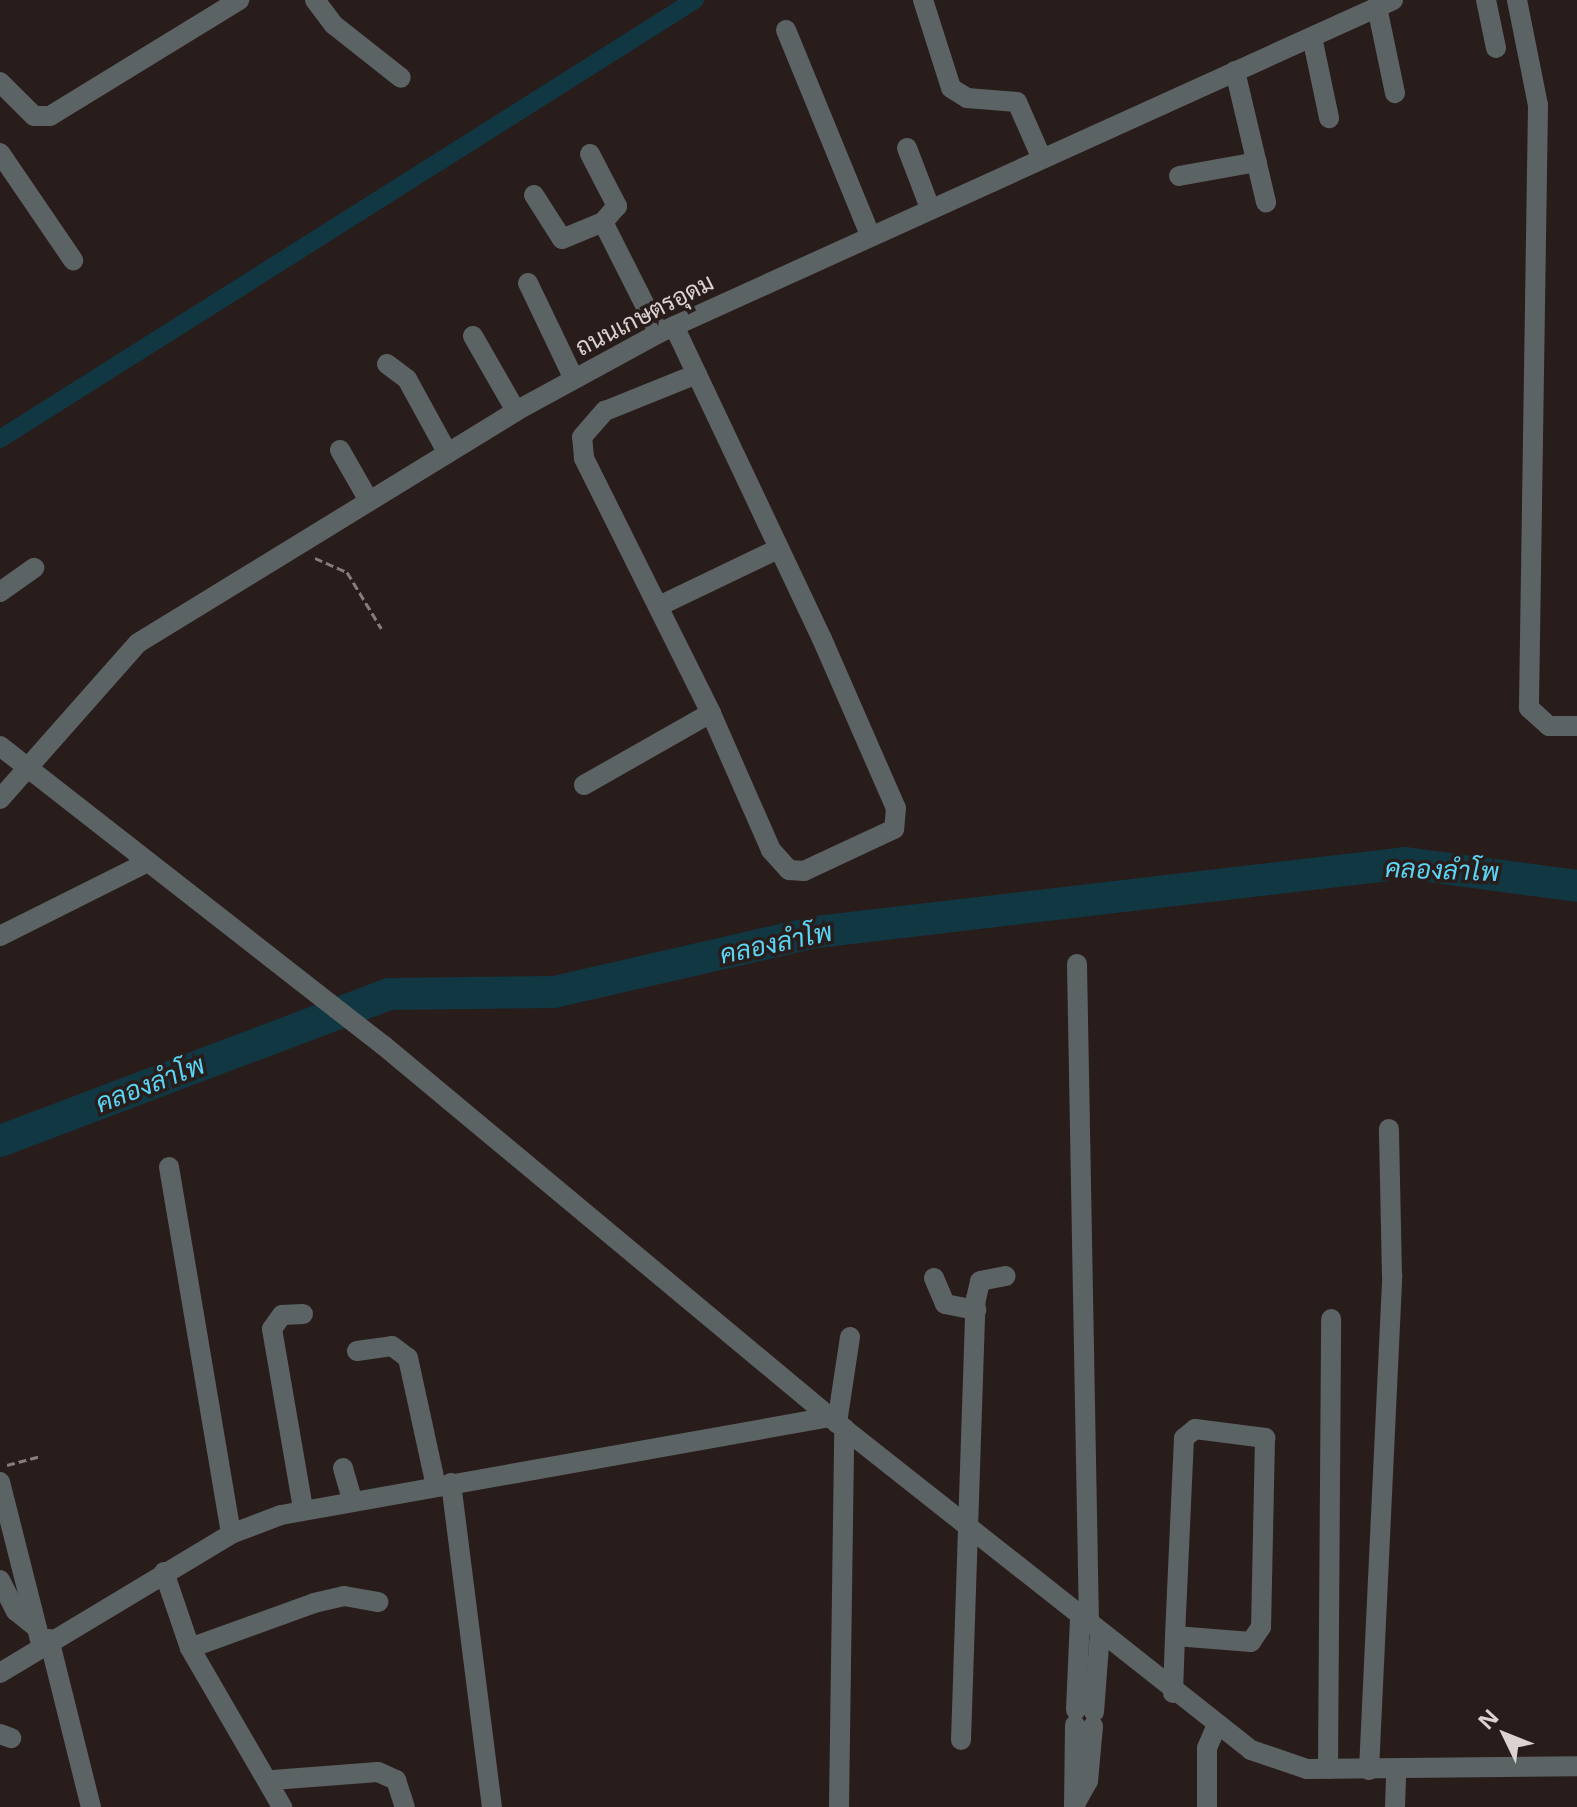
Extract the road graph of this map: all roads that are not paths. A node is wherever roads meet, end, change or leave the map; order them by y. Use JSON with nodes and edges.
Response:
{"nodes":[{"id":1,"x":239,"y":0,"type":"edge"},
{"id":2,"x":315,"y":0,"type":"edge"},
{"id":3,"x":923,"y":0,"type":"edge"},
{"id":4,"x":1486,"y":0,"type":"edge"},
{"id":5,"x":1517,"y":0,"type":"edge"},
{"id":6,"x":1385,"y":4,"type":"edge"},
{"id":7,"x":786,"y":30,"type":"dead end"},
{"id":8,"x":1312,"y":37,"type":"junction"},
{"id":9,"x":1496,"y":48,"type":"dead end"},
{"id":10,"x":1235,"y":71,"type":"junction"},
{"id":11,"x":401,"y":78,"type":"dead end"},
{"id":12,"x":0,"y":82,"type":"edge"},
{"id":13,"x":1395,"y":93,"type":"dead end"},
{"id":14,"x":1329,"y":118,"type":"dead end"},
{"id":15,"x":907,"y":148,"type":"dead end"},
{"id":16,"x":0,"y":153,"type":"edge"},
{"id":17,"x":590,"y":154,"type":"dead end"},
{"id":18,"x":1042,"y":159,"type":"junction"},
{"id":19,"x":1257,"y":162,"type":"junction"},
{"id":20,"x":1179,"y":176,"type":"dead end"},
{"id":21,"x":534,"y":195,"type":"dead end"},
{"id":22,"x":1266,"y":202,"type":"dead end"},
{"id":23,"x":930,"y":208,"type":"junction"},
{"id":24,"x":603,"y":222,"type":"junction"},
{"id":25,"x":870,"y":235,"type":"junction"},
{"id":26,"x":73,"y":260,"type":"dead end"},
{"id":27,"x":528,"y":283,"type":"dead end"},
{"id":28,"x":666,"y":329,"type":"junction"},
{"id":29,"x":473,"y":336,"type":"dead end"},
{"id":30,"x":387,"y":364,"type":"dead end"},
{"id":31,"x":697,"y":374,"type":"junction"},
{"id":32,"x":574,"y":379,"type":"junction"},
{"id":33,"x":516,"y":411,"type":"junction"},
{"id":34,"x":340,"y":450,"type":"dead end"},
{"id":35,"x":447,"y":452,"type":"junction"},
{"id":36,"x":368,"y":499,"type":"junction"},
{"id":37,"x":778,"y":549,"type":"junction"},
{"id":38,"x":34,"y":568,"type":"dead end"},
{"id":39,"x":0,"y":592,"type":"edge"},
{"id":40,"x":659,"y":606,"type":"junction"},
{"id":41,"x":711,"y":713,"type":"junction"},
{"id":42,"x":1577,"y":726,"type":"edge"},
{"id":43,"x":0,"y":746,"type":"edge"},
{"id":44,"x":29,"y":769,"type":"junction"},
{"id":45,"x":584,"y":785,"type":"dead end"},
{"id":46,"x":0,"y":799,"type":"edge"},
{"id":47,"x":148,"y":862,"type":"junction"},
{"id":48,"x":0,"y":936,"type":"edge"},
{"id":49,"x":1077,"y":964,"type":"dead end"},
{"id":50,"x":1389,"y":1129,"type":"dead end"},
{"id":51,"x":169,"y":1167,"type":"dead end"},
{"id":52,"x":1006,"y":1276,"type":"dead end"},
{"id":53,"x":934,"y":1278,"type":"dead end"},
{"id":54,"x":976,"y":1310,"type":"junction"},
{"id":55,"x":303,"y":1314,"type":"dead end"},
{"id":56,"x":1331,"y":1319,"type":"dead end"},
{"id":57,"x":850,"y":1337,"type":"dead end"},
{"id":58,"x":357,"y":1351,"type":"dead end"},
{"id":59,"x":837,"y":1422,"type":"junction"},
{"id":60,"x":343,"y":1468,"type":"dead end"},
{"id":61,"x":0,"y":1482,"type":"edge"},
{"id":62,"x":443,"y":1485,"type":"junction"},
{"id":63,"x":352,"y":1499,"type":"junction"},
{"id":64,"x":303,"y":1509,"type":"junction"},
{"id":65,"x":971,"y":1530,"type":"junction"},
{"id":66,"x":231,"y":1534,"type":"junction"},
{"id":67,"x":164,"y":1572,"type":"junction"},
{"id":68,"x":0,"y":1580,"type":"edge"},
{"id":69,"x":378,"y":1602,"type":"dead end"},
{"id":70,"x":1089,"y":1624,"type":"junction"},
{"id":71,"x":1175,"y":1636,"type":"junction"},
{"id":72,"x":42,"y":1637,"type":"junction"},
{"id":73,"x":190,"y":1648,"type":"junction"},
{"id":74,"x":0,"y":1673,"type":"edge"},
{"id":75,"x":1173,"y":1693,"type":"junction"},
{"id":76,"x":1216,"y":1727,"type":"junction"},
{"id":77,"x":961,"y":1740,"type":"dead end"},
{"id":78,"x":1577,"y":1766,"type":"edge"},
{"id":79,"x":1328,"y":1769,"type":"junction"},
{"id":80,"x":1369,"y":1770,"type":"junction"},
{"id":81,"x":1396,"y":1771,"type":"junction"},
{"id":82,"x":273,"y":1780,"type":"junction"},
{"id":83,"x":1074,"y":1806,"type":"edge"},
{"id":84,"x":91,"y":1807,"type":"edge"},
{"id":85,"x":282,"y":1807,"type":"edge"},
{"id":86,"x":405,"y":1807,"type":"edge"},
{"id":87,"x":492,"y":1807,"type":"edge"},
{"id":88,"x":839,"y":1807,"type":"edge"},
{"id":89,"x":1207,"y":1807,"type":"edge"},
{"id":90,"x":1395,"y":1807,"type":"edge"}],
"edges":[{"from":1,"to":12,"type":"street"},
{"from":2,"to":11,"type":"street"},
{"from":3,"to":18,"type":"street"},
{"from":4,"to":9,"type":"street"},
{"from":5,"to":42,"type":"street"},
{"from":6,"to":8,"type":"street","name":"ถนนเกษตรอุดม"},
{"from":6,"to":13,"type":"street"},
{"from":7,"to":25,"type":"street"},
{"from":8,"to":10,"type":"street","name":"ถนนเกษตรอุดม"},
{"from":8,"to":14,"type":"street"},
{"from":10,"to":18,"type":"street","name":"ถนนเกษตรอุดม"},
{"from":10,"to":19,"type":"street"},
{"from":15,"to":23,"type":"street"},
{"from":16,"to":26,"type":"street"},
{"from":17,"to":24,"type":"street"},
{"from":18,"to":23,"type":"street","name":"ถนนเกษตรอุดม"},
{"from":19,"to":20,"type":"street"},
{"from":19,"to":22,"type":"street"},
{"from":21,"to":24,"type":"street"},
{"from":23,"to":25,"type":"street","name":"ถนนเกษตรอุดม"},
{"from":24,"to":28,"type":"street"},
{"from":25,"to":28,"type":"street","name":"ถนนเกษตรอุดม"},
{"from":27,"to":32,"type":"street"},
{"from":28,"to":31,"type":"street"},
{"from":28,"to":32,"type":"street","name":"ถนนเกษตรอุดม"},
{"from":29,"to":33,"type":"street"},
{"from":30,"to":35,"type":"street"},
{"from":31,"to":37,"type":"street"},
{"from":31,"to":40,"type":"street"},
{"from":32,"to":33,"type":"street","name":"ถนนเกษตรอุดม"},
{"from":33,"to":35,"type":"street","name":"ถนนเกษตรอุดม"},
{"from":34,"to":36,"type":"street"},
{"from":35,"to":36,"type":"street","name":"ถนนเกษตรอุดม"},
{"from":36,"to":44,"type":"street","name":"ถนนเกษตรอุดม"},
{"from":37,"to":40,"type":"street"},
{"from":37,"to":41,"type":"street"},
{"from":38,"to":39,"type":"street"},
{"from":40,"to":41,"type":"street"},
{"from":41,"to":45,"type":"street"},
{"from":43,"to":44,"type":"street"},
{"from":44,"to":46,"type":"street","name":"ถนนเกษตรอุดม"},
{"from":44,"to":47,"type":"street"},
{"from":47,"to":48,"type":"street"},
{"from":47,"to":59,"type":"street"},
{"from":49,"to":70,"type":"street"},
{"from":50,"to":80,"type":"street"},
{"from":51,"to":66,"type":"street"},
{"from":52,"to":54,"type":"street"},
{"from":53,"to":54,"type":"street"},
{"from":54,"to":65,"type":"street"},
{"from":55,"to":64,"type":"street"},
{"from":56,"to":79,"type":"street"},
{"from":57,"to":59,"type":"street"},
{"from":58,"to":62,"type":"street"},
{"from":59,"to":62,"type":"street"},
{"from":59,"to":65,"type":"street"},
{"from":59,"to":88,"type":"street"},
{"from":60,"to":63,"type":"street"},
{"from":61,"to":72,"type":"street"},
{"from":62,"to":63,"type":"street"},
{"from":62,"to":87,"type":"street"},
{"from":63,"to":64,"type":"street"},
{"from":64,"to":66,"type":"street"},
{"from":65,"to":70,"type":"street"},
{"from":65,"to":77,"type":"street"},
{"from":66,"to":67,"type":"street"},
{"from":67,"to":72,"type":"street"},
{"from":67,"to":73,"type":"street"},
{"from":68,"to":72,"type":"street"},
{"from":69,"to":73,"type":"street"},
{"from":70,"to":75,"type":"street"},
{"from":70,"to":83,"type":"street"},
{"from":71,"to":71,"type":"street"},
{"from":71,"to":75,"type":"street"},
{"from":72,"to":74,"type":"street"},
{"from":72,"to":84,"type":"street"},
{"from":73,"to":82,"type":"street"},
{"from":75,"to":76,"type":"street"},
{"from":76,"to":79,"type":"street"},
{"from":76,"to":89,"type":"street"},
{"from":78,"to":81,"type":"street"},
{"from":79,"to":80,"type":"street"},
{"from":80,"to":81,"type":"street"},
{"from":81,"to":90,"type":"street"},
{"from":82,"to":85,"type":"street"},
{"from":82,"to":86,"type":"street"}]}
